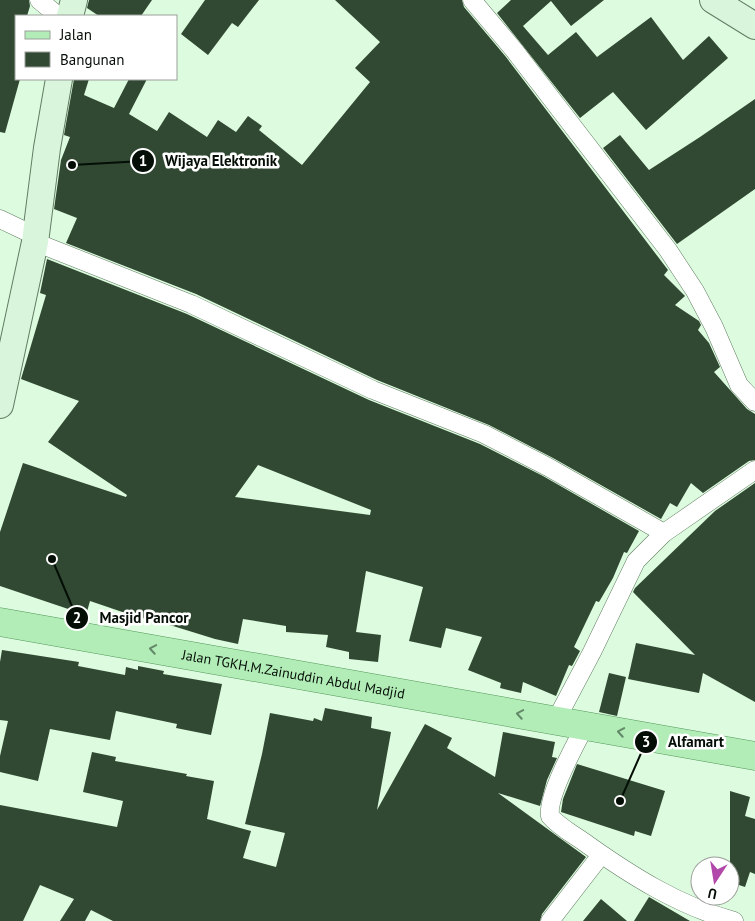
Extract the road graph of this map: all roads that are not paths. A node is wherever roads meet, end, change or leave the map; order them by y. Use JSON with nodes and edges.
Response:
{"nodes":[{"id":1,"x":472,"y":0,"type":"edge"},
{"id":2,"x":722,"y":2,"type":"edge"},
{"id":3,"x":755,"y":26,"type":"edge"},
{"id":4,"x":46,"y":80,"type":"edge"},
{"id":5,"x":59,"y":80,"type":"edge"},
{"id":6,"x":40,"y":147,"type":"junction"},
{"id":7,"x":0,"y":219,"type":"edge"},
{"id":8,"x":30,"y":237,"type":"junction"},
{"id":9,"x":0,"y":340,"type":"edge"},
{"id":10,"x":755,"y":402,"type":"edge"},
{"id":11,"x":0,"y":405,"type":"edge"},
{"id":12,"x":755,"y":470,"type":"edge"},
{"id":13,"x":664,"y":533,"type":"junction"},
{"id":14,"x":0,"y":622,"type":"edge"},
{"id":15,"x":556,"y":720,"type":"junction"},
{"id":16,"x":585,"y":726,"type":"junction"},
{"id":17,"x":755,"y":756,"type":"edge"},
{"id":18,"x":601,"y":855,"type":"junction"},
{"id":19,"x":550,"y":921,"type":"edge"},
{"id":20,"x":734,"y":921,"type":"edge"}],
"edges":[{"from":1,"to":10,"type":"street"},
{"from":2,"to":3,"type":"main road"},
{"from":4,"to":6,"type":"main road"},
{"from":5,"to":6,"type":"main road"},
{"from":6,"to":8,"type":"main road"},
{"from":7,"to":8,"type":"street"},
{"from":8,"to":9,"type":"main road"},
{"from":8,"to":11,"type":"main road"},
{"from":8,"to":13,"type":"street"},
{"from":12,"to":13,"type":"street"},
{"from":13,"to":15,"type":"street"},
{"from":15,"to":14,"type":"main road","name":"Jalan TGKH.M.Zainuddin Abdul Madjid","one_way":true},
{"from":15,"to":16,"type":"main road","name":"Jalan TGKH.M.Zainuddin Abdul Madjid"},
{"from":17,"to":16,"type":"main road","name":"Jalan TGKH.M.Zainuddin Abdul Madjid","one_way":true},
{"from":16,"to":18,"type":"street"},
{"from":18,"to":19,"type":"street"},
{"from":18,"to":20,"type":"street"}]}
